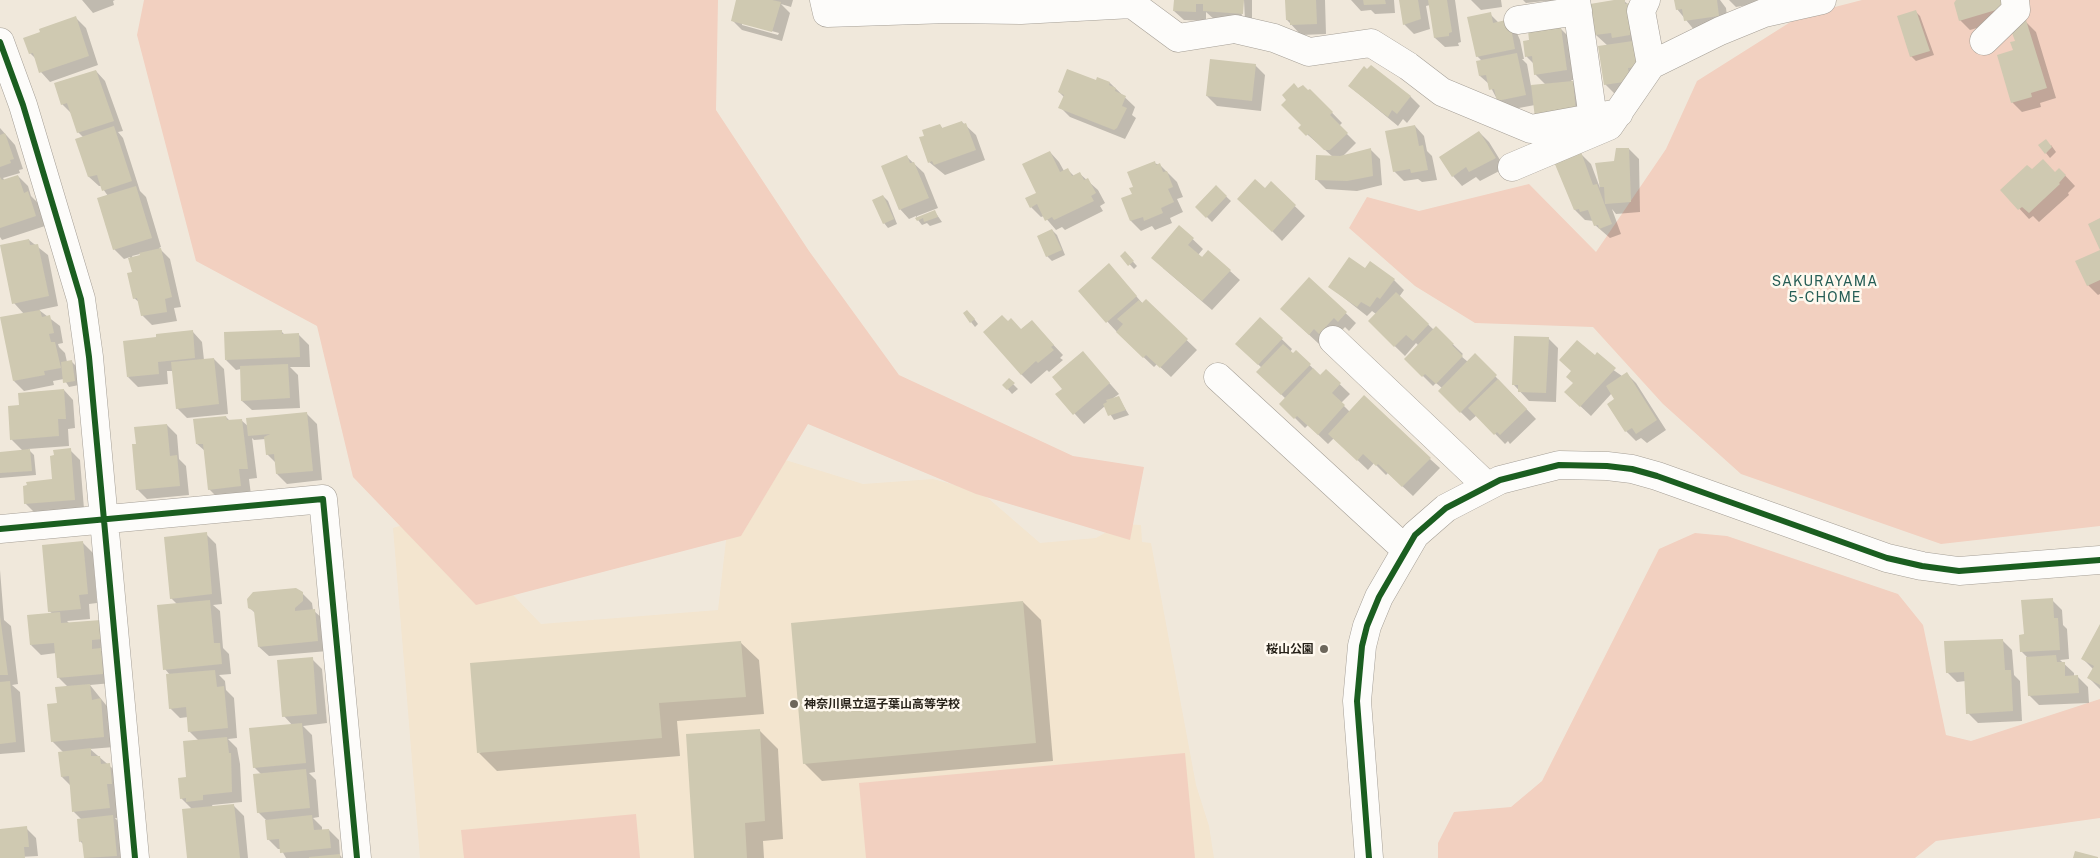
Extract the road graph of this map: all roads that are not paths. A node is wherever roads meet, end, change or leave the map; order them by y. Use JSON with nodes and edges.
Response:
{"nodes":[{"id":1,"x":824,"y":0,"type":"edge"},
{"id":2,"x":1646,"y":0,"type":"edge"},
{"id":3,"x":1822,"y":0,"type":"edge"},
{"id":4,"x":2015,"y":0,"type":"edge"},
{"id":5,"x":1577,"y":6,"type":"edge"},
{"id":6,"x":1518,"y":20,"type":"dead end"},
{"id":7,"x":1984,"y":41,"type":"dead end"},
{"id":8,"x":0,"y":42,"type":"edge"},
{"id":9,"x":1651,"y":65,"type":"junction"},
{"id":10,"x":1606,"y":116,"type":"junction"},
{"id":11,"x":1512,"y":167,"type":"dead end"},
{"id":12,"x":1334,"y":340,"type":"dead end"},
{"id":13,"x":1218,"y":378,"type":"dead end"},
{"id":14,"x":1487,"y":486,"type":"junction"},
{"id":15,"x":104,"y":519,"type":"junction"},
{"id":16,"x":0,"y":529,"type":"edge"},
{"id":17,"x":1405,"y":548,"type":"junction"},
{"id":18,"x":2100,"y":560,"type":"edge"},
{"id":19,"x":135,"y":858,"type":"edge"},
{"id":20,"x":357,"y":858,"type":"edge"},
{"id":21,"x":1369,"y":858,"type":"edge"}],
"edges":[{"from":1,"to":10,"type":"street"},
{"from":2,"to":9,"type":"street"},
{"from":3,"to":9,"type":"street"},
{"from":4,"to":7,"type":"street"},
{"from":5,"to":6,"type":"street"},
{"from":5,"to":10,"type":"street"},
{"from":8,"to":15,"type":"street"},
{"from":9,"to":10,"type":"street"},
{"from":10,"to":11,"type":"street"},
{"from":12,"to":14,"type":"street"},
{"from":13,"to":17,"type":"street"},
{"from":14,"to":17,"type":"street"},
{"from":14,"to":18,"type":"street"},
{"from":15,"to":16,"type":"street"},
{"from":15,"to":19,"type":"street"},
{"from":15,"to":20,"type":"street"},
{"from":17,"to":21,"type":"street"}]}
